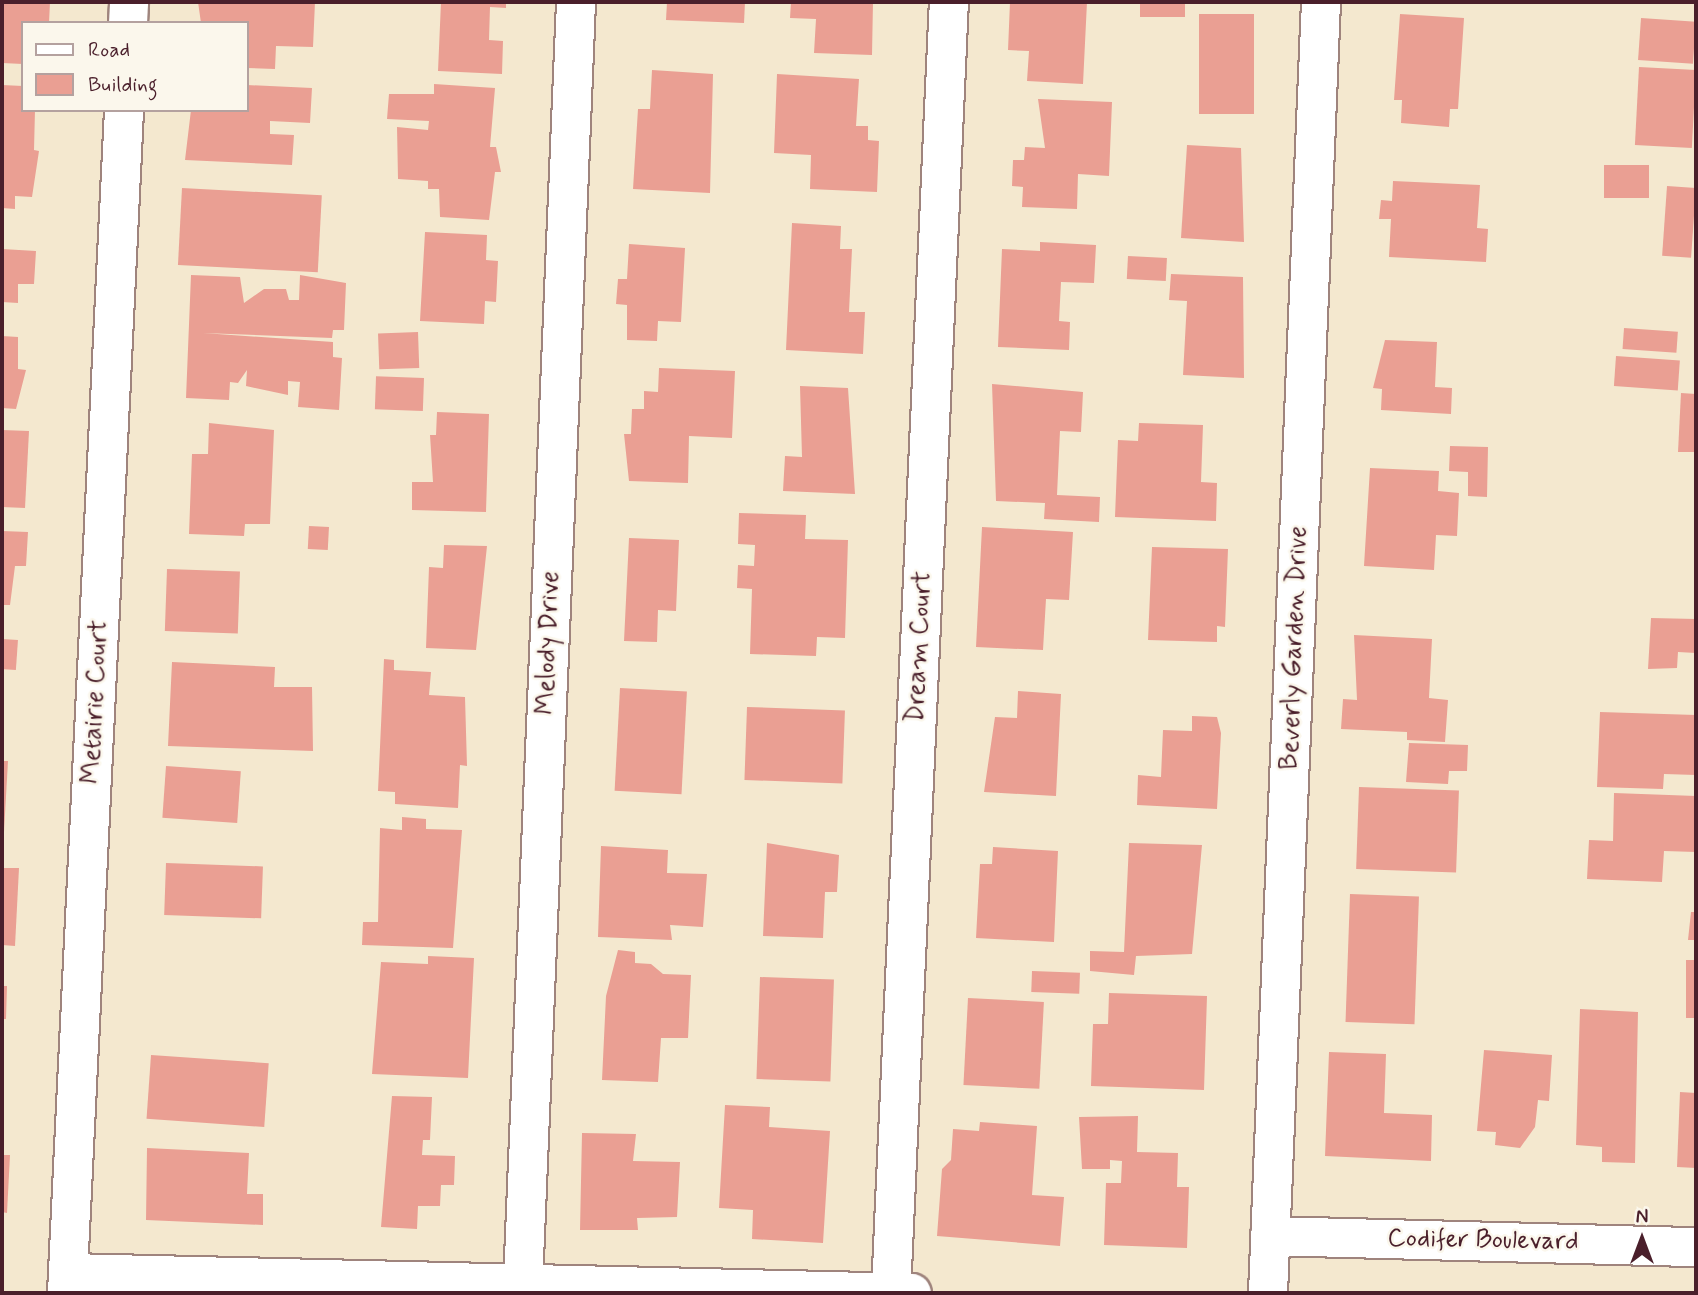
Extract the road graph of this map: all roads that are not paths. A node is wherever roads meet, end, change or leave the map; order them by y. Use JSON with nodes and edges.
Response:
{"nodes":[{"id":1,"x":129,"y":2,"type":"edge"},
{"id":2,"x":576,"y":2,"type":"edge"},
{"id":3,"x":949,"y":2,"type":"edge"},
{"id":4,"x":1321,"y":2,"type":"edge"},
{"id":5,"x":128,"y":21,"type":"edge"},
{"id":6,"x":124,"y":112,"type":"edge"},
{"id":7,"x":1270,"y":1236,"type":"junction"},
{"id":8,"x":1696,"y":1247,"type":"edge"},
{"id":9,"x":68,"y":1283,"type":"edge"},
{"id":10,"x":523,"y":1283,"type":"junction"},
{"id":11,"x":891,"y":1292,"type":"edge"},
{"id":12,"x":912,"y":1293,"type":"edge"},
{"id":13,"x":1268,"y":1293,"type":"edge"}],
"edges":[{"from":1,"to":5,"type":"street"},
{"from":2,"to":10,"type":"street","name":"Melody Drive"},
{"from":3,"to":11,"type":"street","name":"Dream Court"},
{"from":4,"to":7,"type":"street","name":"Beverly Garden Drive"},
{"from":6,"to":9,"type":"street","name":"Metairie Court"},
{"from":7,"to":8,"type":"street","name":"Codifer Boulevard"},
{"from":7,"to":13,"type":"street","name":"Beverly Garden Drive"},
{"from":9,"to":10,"type":"street"},
{"from":10,"to":11,"type":"street"},
{"from":11,"to":12,"type":"street"}]}
